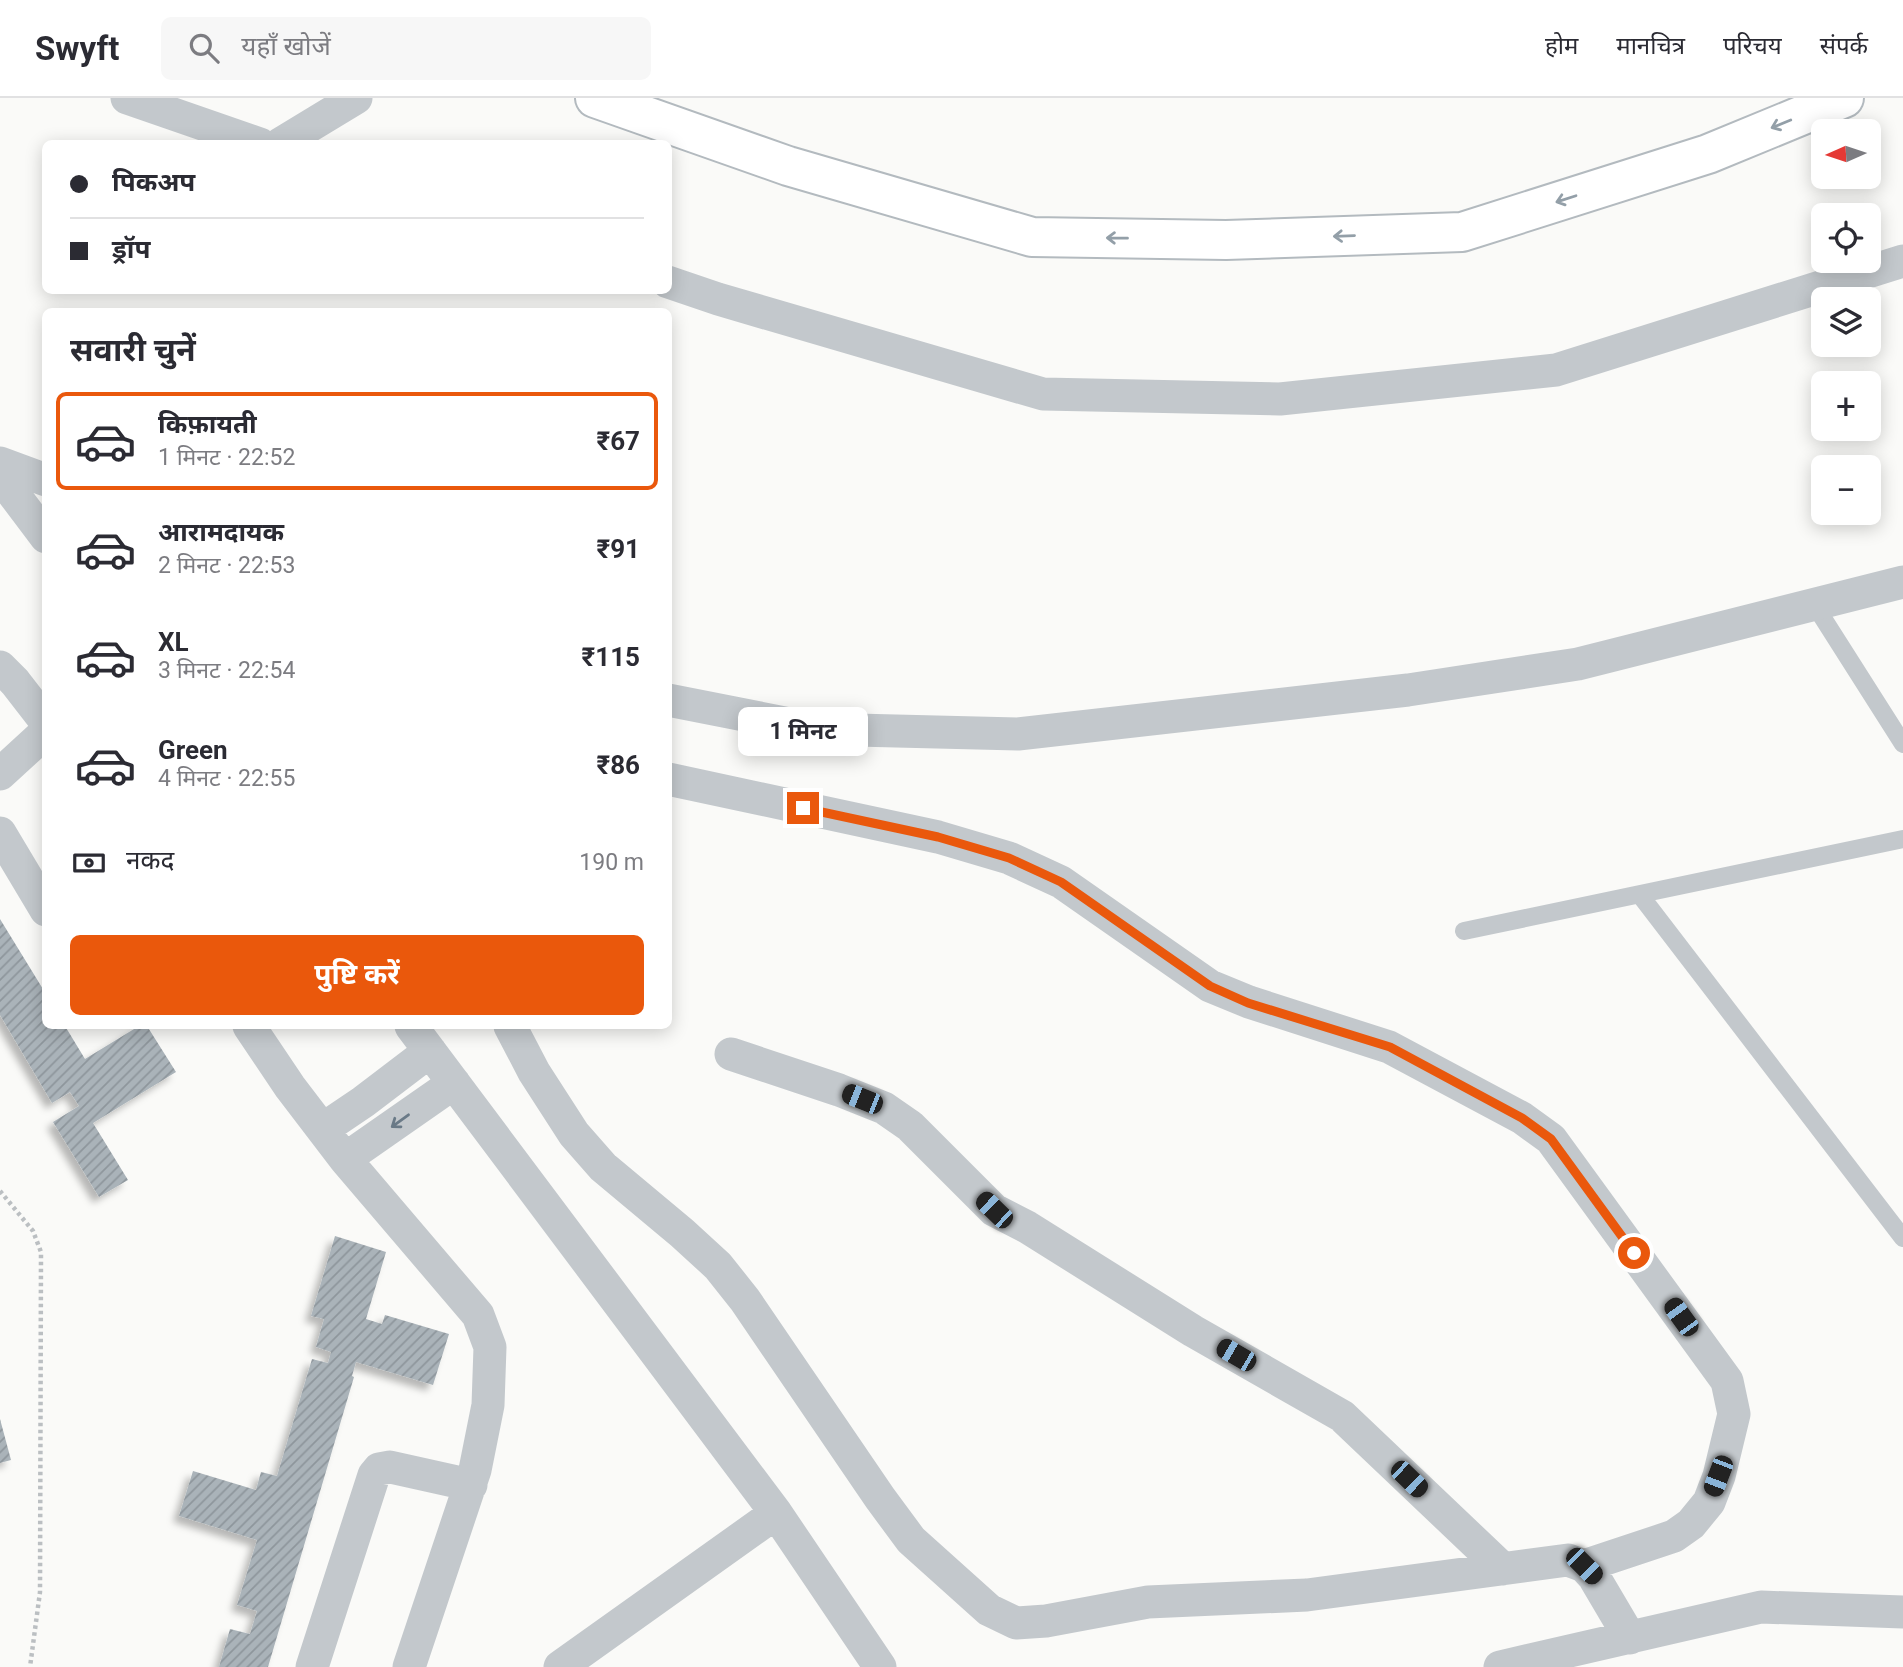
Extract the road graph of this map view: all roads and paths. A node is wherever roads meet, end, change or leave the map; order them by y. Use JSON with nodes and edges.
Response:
{"nodes":[{"id":1,"x":127,"y":98,"type":"edge"},
{"id":2,"x":356,"y":98,"type":"edge"},
{"id":3,"x":595,"y":98,"type":"edge"},
{"id":4,"x":1844,"y":98,"type":"edge"},
{"id":5,"x":248,"y":140,"type":"edge"},
{"id":6,"x":287,"y":140,"type":"edge"},
{"id":7,"x":1903,"y":261,"type":"edge"},
{"id":8,"x":672,"y":283,"type":"edge"},
{"id":9,"x":0,"y":463,"type":"edge"},
{"id":10,"x":0,"y":476,"type":"edge"},
{"id":11,"x":42,"y":479,"type":"edge"},
{"id":12,"x":42,"y":532,"type":"edge"},
{"id":13,"x":1903,"y":582,"type":"edge"},
{"id":14,"x":1814,"y":604,"type":"junction"},
{"id":15,"x":0,"y":667,"type":"edge"},
{"id":16,"x":672,"y":701,"type":"edge"},
{"id":17,"x":42,"y":717,"type":"edge"},
{"id":18,"x":42,"y":736,"type":"edge"},
{"id":19,"x":1903,"y":744,"type":"edge"},
{"id":20,"x":0,"y":774,"type":"edge"},
{"id":21,"x":672,"y":780,"type":"edge"},
{"id":22,"x":0,"y":833,"type":"edge"},
{"id":23,"x":1903,"y":839,"type":"edge"},
{"id":24,"x":1640,"y":895,"type":"junction"},
{"id":25,"x":42,"y":903,"type":"edge"},
{"id":26,"x":1464,"y":932,"type":"dead end"},
{"id":27,"x":252,"y":1029,"type":"edge"},
{"id":28,"x":512,"y":1029,"type":"edge"},
{"id":29,"x":421,"y":1038,"type":"edge"},
{"id":30,"x":731,"y":1054,"type":"dead end"},
{"id":31,"x":454,"y":1083,"type":"junction"},
{"id":32,"x":323,"y":1129,"type":"junction"},
{"id":33,"x":345,"y":1159,"type":"junction"},
{"id":34,"x":0,"y":1191,"type":"edge"},
{"id":35,"x":1903,"y":1238,"type":"edge"},
{"id":36,"x":471,"y":1485,"type":"junction"},
{"id":37,"x":776,"y":1513,"type":"junction"},
{"id":38,"x":1584,"y":1566,"type":"junction"},
{"id":39,"x":1503,"y":1569,"type":"junction"},
{"id":40,"x":1903,"y":1612,"type":"edge"},
{"id":41,"x":1630,"y":1637,"type":"junction"},
{"id":42,"x":30,"y":1667,"type":"edge"},
{"id":43,"x":313,"y":1667,"type":"edge"},
{"id":44,"x":409,"y":1667,"type":"edge"},
{"id":45,"x":560,"y":1667,"type":"edge"},
{"id":46,"x":880,"y":1667,"type":"edge"},
{"id":47,"x":1500,"y":1667,"type":"edge"}],
"edges":[{"from":1,"to":5,"type":"street"},
{"from":2,"to":6,"type":"street"},
{"from":4,"to":3,"type":"main road","one_way":true},
{"from":7,"to":8,"type":"street"},
{"from":9,"to":11,"type":"street"},
{"from":10,"to":12,"type":"street"},
{"from":13,"to":14,"type":"street"},
{"from":14,"to":16,"type":"street"},
{"from":14,"to":19,"type":"lane"},
{"from":15,"to":17,"type":"street"},
{"from":18,"to":20,"type":"street"},
{"from":21,"to":38,"type":"street"},
{"from":22,"to":25,"type":"street"},
{"from":23,"to":24,"type":"lane"},
{"from":24,"to":26,"type":"lane"},
{"from":24,"to":35,"type":"lane"},
{"from":27,"to":32,"type":"street"},
{"from":28,"to":39,"type":"street"},
{"from":29,"to":31,"type":"street"},
{"from":29,"to":32,"type":"street"},
{"from":30,"to":39,"type":"street"},
{"from":31,"to":33,"type":"street","one_way":true},
{"from":31,"to":37,"type":"street"},
{"from":32,"to":33,"type":"street"},
{"from":33,"to":36,"type":"street"},
{"from":34,"to":42,"type":"path"},
{"from":36,"to":43,"type":"street"},
{"from":36,"to":44,"type":"street"},
{"from":37,"to":45,"type":"street"},
{"from":37,"to":46,"type":"street"},
{"from":38,"to":39,"type":"street"},
{"from":38,"to":41,"type":"street"},
{"from":40,"to":41,"type":"street"},
{"from":41,"to":47,"type":"street"}]}
